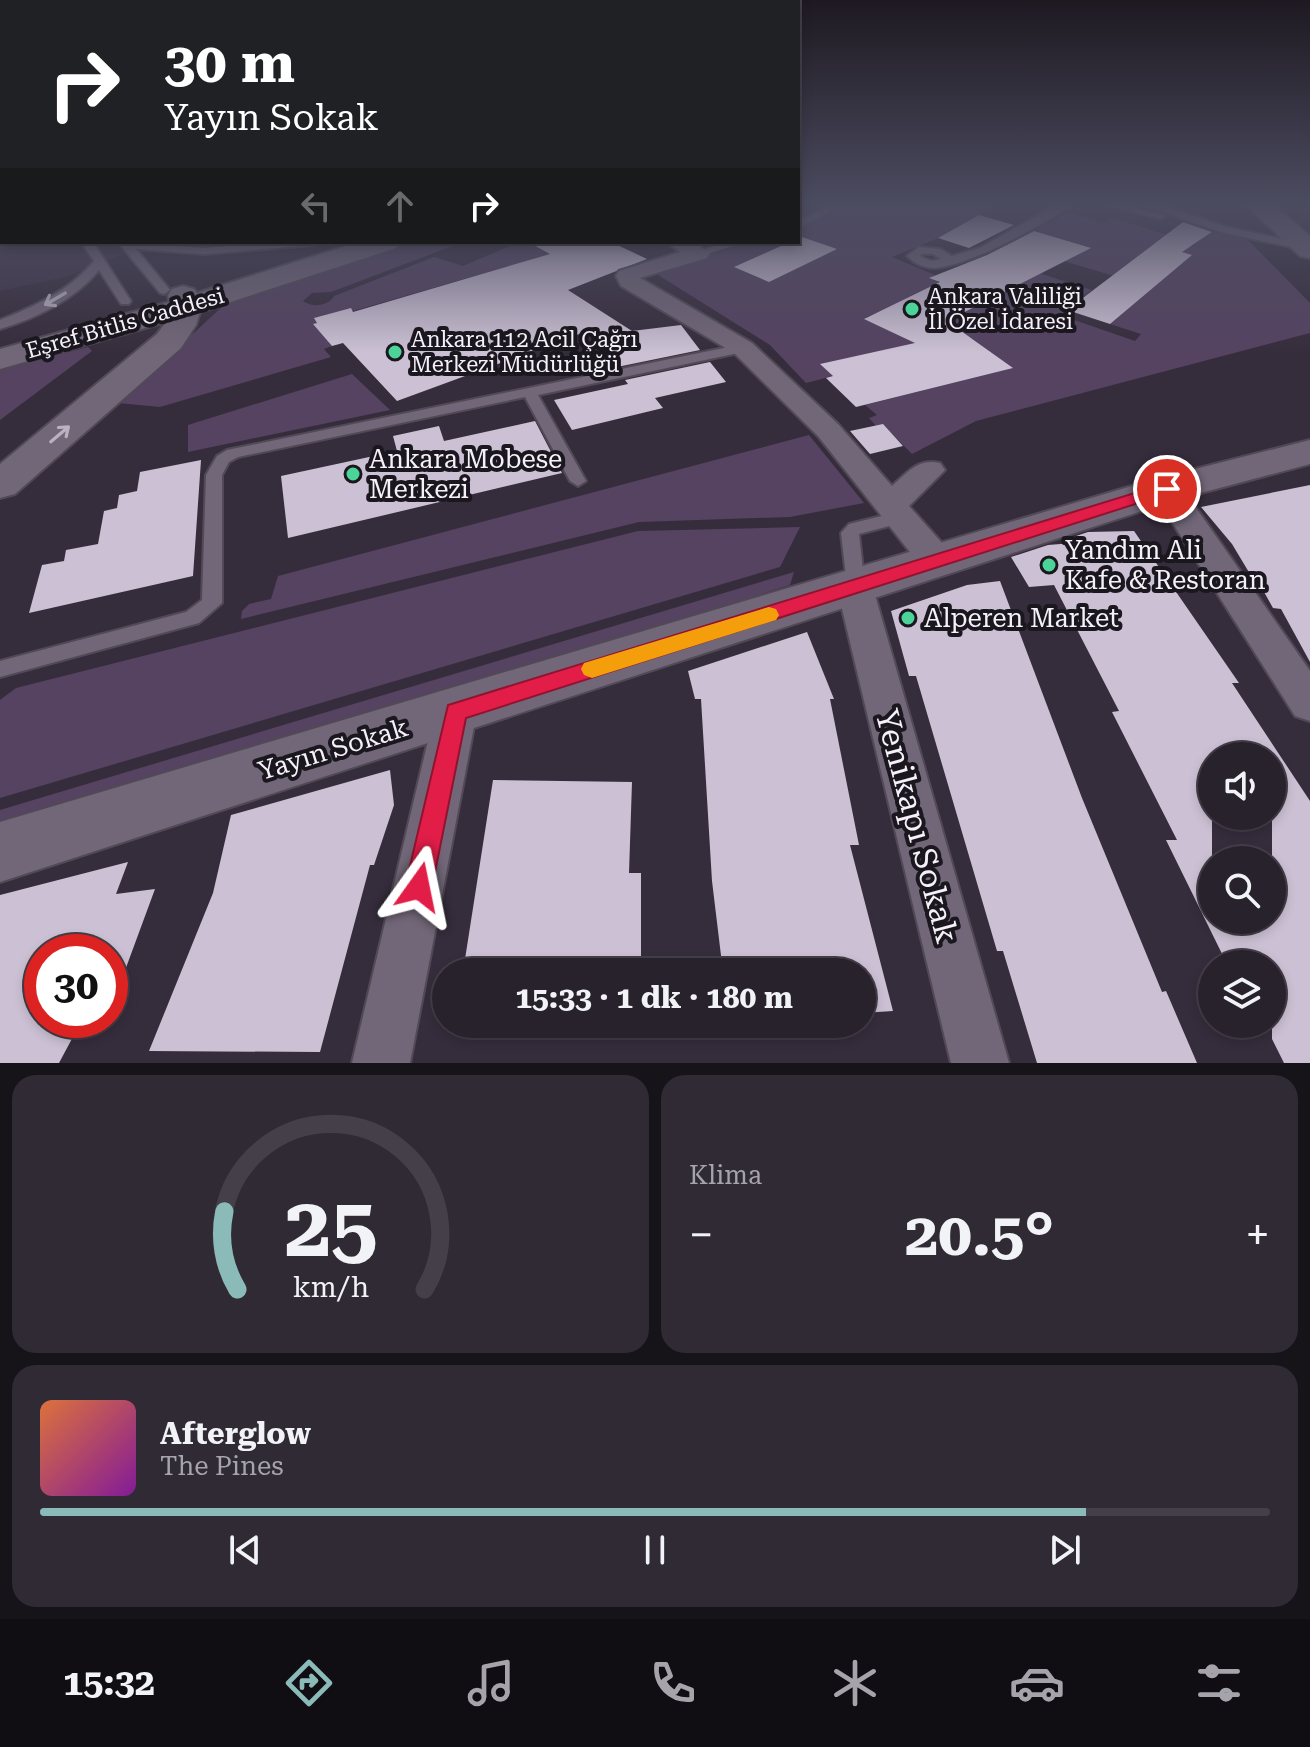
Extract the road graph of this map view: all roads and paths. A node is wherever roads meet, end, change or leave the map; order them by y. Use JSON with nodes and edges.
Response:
{"nodes":[{"id":1,"x":95,"y":254,"type":"edge"},
{"id":2,"x":135,"y":254,"type":"edge"},
{"id":3,"x":292,"y":254,"type":"edge"},
{"id":4,"x":340,"y":254,"type":"edge"},
{"id":5,"x":676,"y":254,"type":"edge"},
{"id":6,"x":972,"y":254,"type":"edge"},
{"id":7,"x":100,"y":261,"type":"junction"},
{"id":8,"x":947,"y":261,"type":"dead end"},
{"id":9,"x":176,"y":295,"type":"junction"},
{"id":10,"x":129,"y":311,"type":"junction"},
{"id":11,"x":0,"y":325,"type":"edge"},
{"id":12,"x":0,"y":334,"type":"edge"},
{"id":13,"x":743,"y":348,"type":"junction"},
{"id":14,"x":0,"y":359,"type":"edge"},
{"id":15,"x":529,"y":392,"type":"junction"},
{"id":16,"x":0,"y":450,"type":"edge"},
{"id":17,"x":1310,"y":452,"type":"edge"},
{"id":18,"x":929,"y":470,"type":"dead end"},
{"id":19,"x":578,"y":481,"type":"dead end"},
{"id":20,"x":0,"y":485,"type":"edge"},
{"id":21,"x":1167,"y":489,"type":"junction"},
{"id":22,"x":897,"y":511,"type":"junction"},
{"id":23,"x":938,"y":562,"type":"junction"},
{"id":24,"x":855,"y":588,"type":"junction"},
{"id":25,"x":0,"y":669,"type":"edge"},
{"id":26,"x":1310,"y":704,"type":"edge"},
{"id":27,"x":456,"y":711,"type":"junction"},
{"id":28,"x":0,"y":852,"type":"edge"},
{"id":29,"x":381,"y":1063,"type":"edge"},
{"id":30,"x":980,"y":1063,"type":"edge"}],
"edges":[{"from":1,"to":7,"type":"lane"},
{"from":2,"to":9,"type":"lane"},
{"from":3,"to":9,"type":"street","name":"Eşref Bitlis Caddesi"},
{"from":4,"to":9,"type":"street","name":"Eşref Bitlis Caddesi"},
{"from":5,"to":13,"type":"street"},
{"from":6,"to":8,"type":"lane"},
{"from":7,"to":10,"type":"lane"},
{"from":7,"to":11,"type":"lane","one_way":true},
{"from":9,"to":10,"type":"street","name":"Eşref Bitlis Caddesi"},
{"from":20,"to":9,"type":"street","one_way":true},
{"from":10,"to":12,"type":"street","name":"Eşref Bitlis Caddesi"},
{"from":10,"to":14,"type":"street","name":"Eşref Bitlis Caddesi"},
{"from":10,"to":16,"type":"street"},
{"from":13,"to":15,"type":"lane"},
{"from":13,"to":22,"type":"street"},
{"from":15,"to":19,"type":"lane"},
{"from":15,"to":25,"type":"lane"},
{"from":17,"to":21,"type":"street","name":"Yayın Sokak"},
{"from":18,"to":22,"type":"street"},
{"from":21,"to":23,"type":"street","name":"Yayın Sokak"},
{"from":21,"to":26,"type":"street"},
{"from":22,"to":23,"type":"street"},
{"from":22,"to":24,"type":"lane"},
{"from":23,"to":24,"type":"street","name":"Yayın Sokak"},
{"from":24,"to":27,"type":"street","name":"Yayın Sokak"},
{"from":24,"to":30,"type":"street","name":"Yenikapı Sokak"},
{"from":27,"to":28,"type":"street","name":"Yayın Sokak"},
{"from":27,"to":29,"type":"street"}]}
